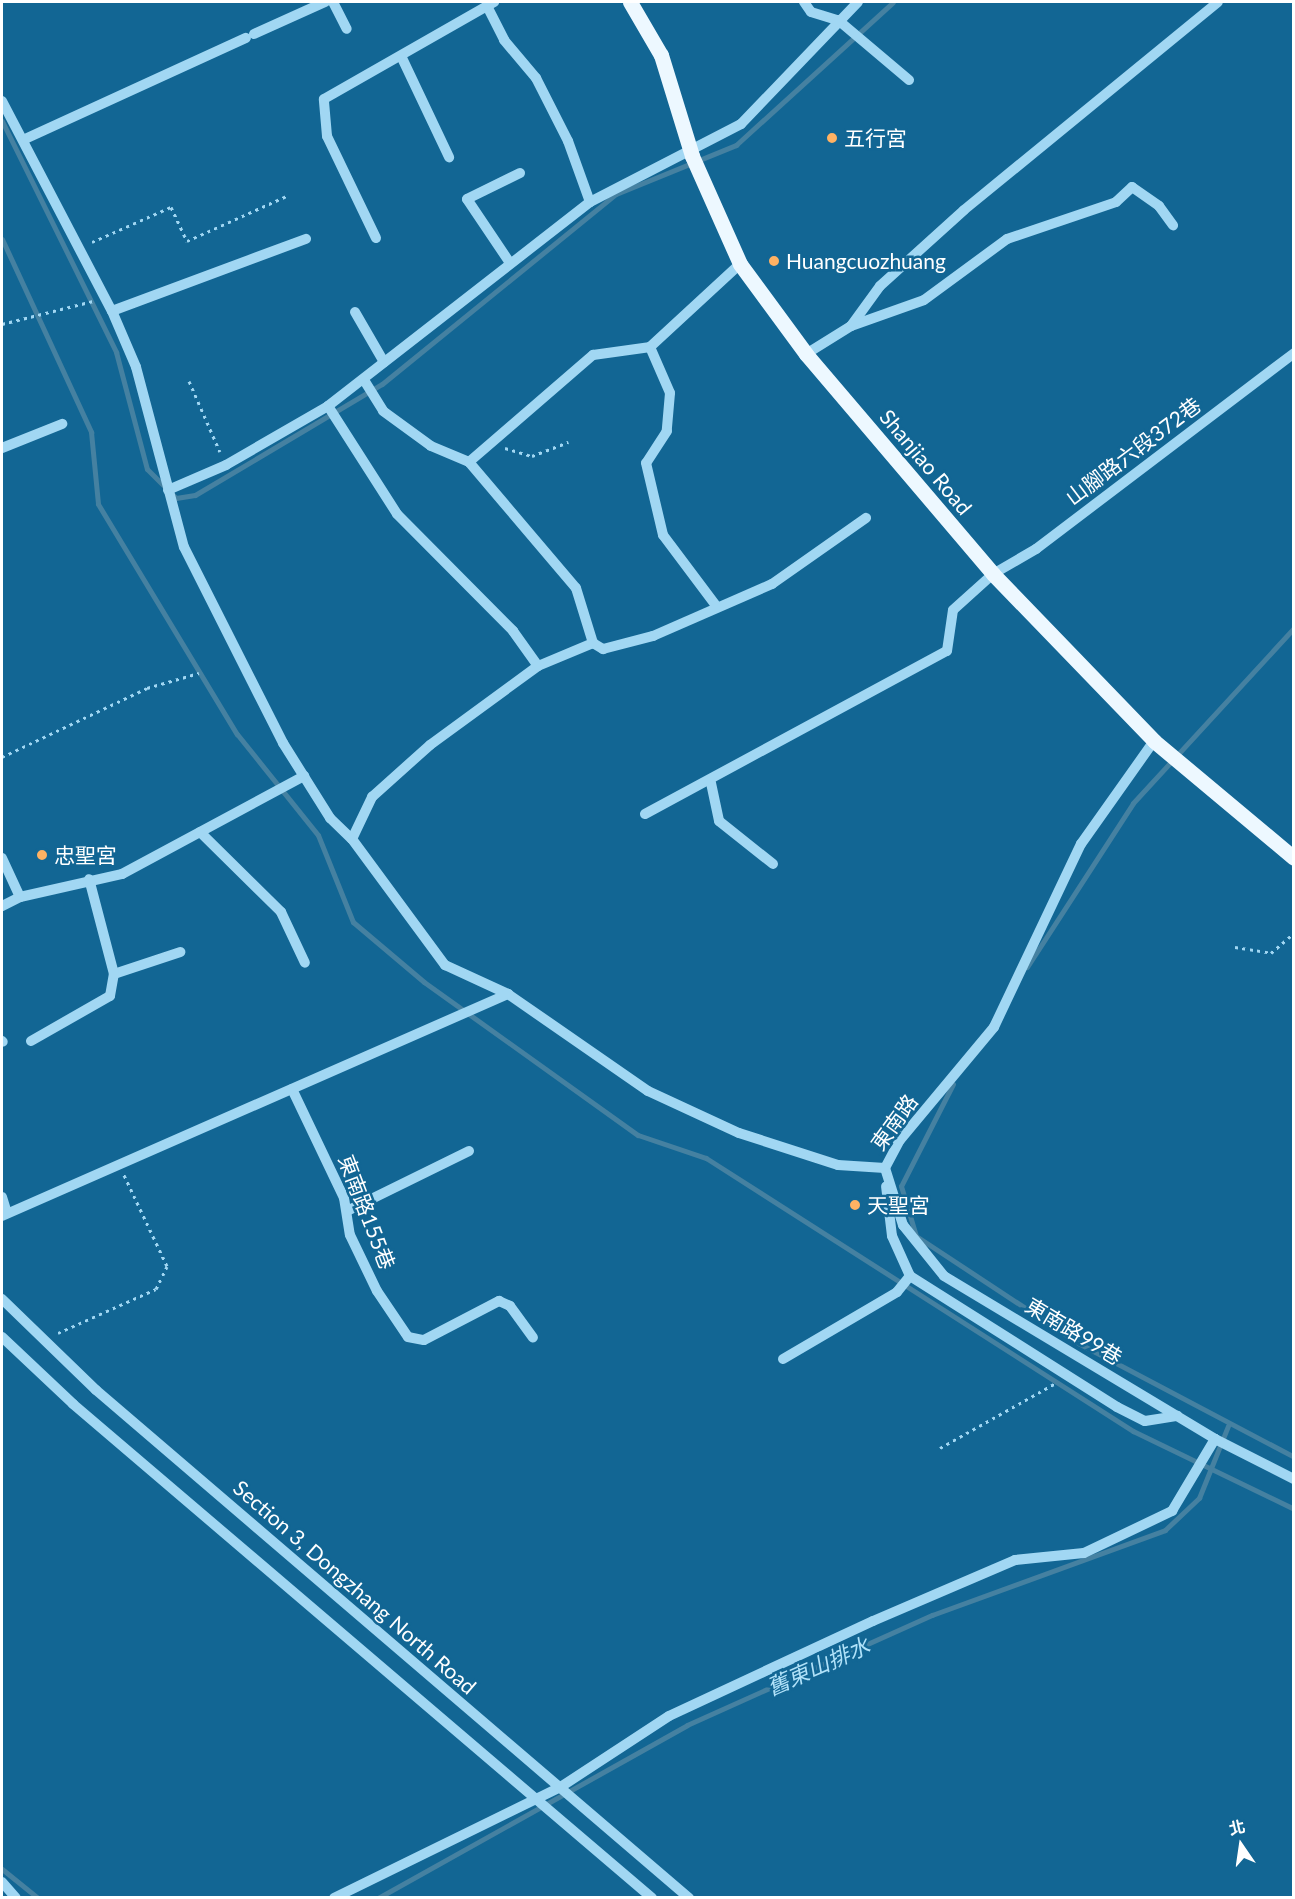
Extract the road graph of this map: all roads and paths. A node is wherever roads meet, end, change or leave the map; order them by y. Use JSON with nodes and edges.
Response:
{"nodes":[{"id":1,"x":325,"y":2,"type":"edge"},
{"id":2,"x":333,"y":2,"type":"edge"},
{"id":3,"x":630,"y":2,"type":"edge"},
{"id":4,"x":804,"y":2,"type":"edge"},
{"id":5,"x":858,"y":2,"type":"edge"},
{"id":6,"x":1218,"y":2,"type":"edge"},
{"id":7,"x":490,"y":4,"type":"edge"},
{"id":8,"x":838,"y":20,"type":"junction"},
{"id":9,"x":347,"y":29,"type":"dead end"},
{"id":10,"x":402,"y":58,"type":"junction"},
{"id":11,"x":909,"y":80,"type":"dead end"},
{"id":12,"x":2,"y":101,"type":"edge"},
{"id":13,"x":26,"y":139,"type":"junction"},
{"id":14,"x":691,"y":153,"type":"junction"},
{"id":15,"x":449,"y":157,"type":"dead end"},
{"id":16,"x":520,"y":173,"type":"dead end"},
{"id":17,"x":289,"y":195,"type":"dead end"},
{"id":18,"x":590,"y":202,"type":"junction"},
{"id":19,"x":1173,"y":225,"type":"dead end"},
{"id":20,"x":376,"y":238,"type":"dead end"},
{"id":21,"x":306,"y":239,"type":"dead end"},
{"id":22,"x":80,"y":248,"type":"junction"},
{"id":23,"x":510,"y":263,"type":"junction"},
{"id":24,"x":740,"y":264,"type":"junction"},
{"id":25,"x":104,"y":298,"type":"junction"},
{"id":26,"x":112,"y":311,"type":"junction"},
{"id":27,"x":355,"y":312,"type":"dead end"},
{"id":28,"x":2,"y":324,"type":"edge"},
{"id":29,"x":851,"y":326,"type":"junction"},
{"id":30,"x":650,"y":347,"type":"junction"},
{"id":31,"x":1293,"y":353,"type":"edge"},
{"id":32,"x":806,"y":354,"type":"junction"},
{"id":33,"x":384,"y":362,"type":"junction"},
{"id":34,"x":364,"y":380,"type":"junction"},
{"id":35,"x":189,"y":381,"type":"dead end"},
{"id":36,"x":328,"y":406,"type":"junction"},
{"id":37,"x":62,"y":424,"type":"dead end"},
{"id":38,"x":568,"y":441,"type":"dead end"},
{"id":39,"x":496,"y":442,"type":"junction"},
{"id":40,"x":2,"y":448,"type":"edge"},
{"id":41,"x":469,"y":462,"type":"junction"},
{"id":42,"x":226,"y":465,"type":"junction"},
{"id":43,"x":168,"y":490,"type":"junction"},
{"id":44,"x":866,"y":518,"type":"dead end"},
{"id":45,"x":993,"y":574,"type":"junction"},
{"id":46,"x":717,"y":607,"type":"junction"},
{"id":47,"x":593,"y":643,"type":"junction"},
{"id":48,"x":538,"y":666,"type":"junction"},
{"id":49,"x":199,"y":673,"type":"dead end"},
{"id":50,"x":1158,"y":745,"type":"junction"},
{"id":51,"x":2,"y":757,"type":"edge"},
{"id":52,"x":304,"y":776,"type":"junction"},
{"id":53,"x":711,"y":783,"type":"junction"},
{"id":54,"x":645,"y":814,"type":"dead end"},
{"id":55,"x":200,"y":832,"type":"junction"},
{"id":56,"x":352,"y":839,"type":"junction"},
{"id":57,"x":2,"y":858,"type":"edge"},
{"id":58,"x":1293,"y":858,"type":"edge"},
{"id":59,"x":773,"y":864,"type":"dead end"},
{"id":60,"x":89,"y":879,"type":"junction"},
{"id":61,"x":20,"y":897,"type":"junction"},
{"id":62,"x":2,"y":906,"type":"edge"},
{"id":63,"x":1293,"y":933,"type":"edge"},
{"id":64,"x":1235,"y":947,"type":"dead end"},
{"id":65,"x":180,"y":952,"type":"dead end"},
{"id":66,"x":304,"y":963,"type":"dead end"},
{"id":67,"x":114,"y":974,"type":"junction"},
{"id":68,"x":508,"y":994,"type":"junction"},
{"id":69,"x":31,"y":1041,"type":"dead end"},
{"id":70,"x":292,"y":1089,"type":"junction"},
{"id":71,"x":470,"y":1151,"type":"dead end"},
{"id":72,"x":119,"y":1166,"type":"junction"},
{"id":73,"x":885,"y":1168,"type":"junction"},
{"id":74,"x":2,"y":1197,"type":"edge"},
{"id":75,"x":347,"y":1211,"type":"junction"},
{"id":76,"x":4,"y":1214,"type":"edge"},
{"id":77,"x":910,"y":1276,"type":"junction"},
{"id":78,"x":2,"y":1299,"type":"edge"},
{"id":79,"x":2,"y":1337,"type":"edge"},
{"id":80,"x":533,"y":1338,"type":"dead end"},
{"id":81,"x":43,"y":1340,"type":"junction"},
{"id":82,"x":783,"y":1359,"type":"dead end"},
{"id":83,"x":1063,"y":1375,"type":"junction"},
{"id":84,"x":1178,"y":1416,"type":"junction"},
{"id":85,"x":1215,"y":1439,"type":"junction"},
{"id":86,"x":940,"y":1448,"type":"dead end"},
{"id":87,"x":1293,"y":1479,"type":"edge"},
{"id":88,"x":558,"y":1788,"type":"junction"},
{"id":89,"x":536,"y":1799,"type":"junction"},
{"id":90,"x":2,"y":1882,"type":"edge"},
{"id":91,"x":16,"y":1898,"type":"edge"},
{"id":92,"x":334,"y":1898,"type":"edge"},
{"id":93,"x":652,"y":1898,"type":"edge"},
{"id":94,"x":689,"y":1898,"type":"edge"}],
"edges":[{"from":1,"to":13,"type":"street"},
{"from":2,"to":9,"type":"street"},
{"from":3,"to":14,"type":"main road"},
{"from":4,"to":8,"type":"street"},
{"from":5,"to":8,"type":"street"},
{"from":6,"to":29,"type":"street"},
{"from":7,"to":10,"type":"street"},
{"from":7,"to":18,"type":"street"},
{"from":8,"to":11,"type":"street"},
{"from":8,"to":14,"type":"street"},
{"from":10,"to":15,"type":"street"},
{"from":10,"to":20,"type":"street"},
{"from":12,"to":13,"type":"street","name":"東南路"},
{"from":13,"to":22,"type":"street","name":"東南路"},
{"from":14,"to":18,"type":"street"},
{"from":14,"to":24,"type":"main road","name":"Shanjiao Road"},
{"from":16,"to":23,"type":"street"},
{"from":17,"to":22,"type":"path"},
{"from":18,"to":23,"type":"street"},
{"from":19,"to":29,"type":"street"},
{"from":21,"to":26,"type":"street"},
{"from":22,"to":25,"type":"street","name":"東南路"},
{"from":23,"to":33,"type":"street"},
{"from":24,"to":30,"type":"street"},
{"from":24,"to":32,"type":"main road","name":"Shanjiao Road"},
{"from":25,"to":26,"type":"street","name":"東南路"},
{"from":25,"to":28,"type":"path"},
{"from":26,"to":43,"type":"street","name":"東南路"},
{"from":27,"to":33,"type":"street"},
{"from":29,"to":32,"type":"street"},
{"from":30,"to":39,"type":"street"},
{"from":30,"to":46,"type":"street"},
{"from":31,"to":45,"type":"street","name":"山腳路六段372巷"},
{"from":32,"to":45,"type":"main road","name":"Shanjiao Road"},
{"from":33,"to":34,"type":"street"},
{"from":34,"to":36,"type":"street"},
{"from":34,"to":41,"type":"street"},
{"from":35,"to":42,"type":"path"},
{"from":36,"to":42,"type":"street"},
{"from":36,"to":48,"type":"street"},
{"from":37,"to":40,"type":"street"},
{"from":38,"to":39,"type":"path"},
{"from":39,"to":41,"type":"street"},
{"from":41,"to":47,"type":"street"},
{"from":42,"to":43,"type":"street"},
{"from":43,"to":52,"type":"street","name":"東南路"},
{"from":44,"to":46,"type":"street"},
{"from":45,"to":50,"type":"main road","name":"Shanjiao Road"},
{"from":45,"to":53,"type":"street","name":"山腳路六段372巷"},
{"from":46,"to":47,"type":"street"},
{"from":47,"to":48,"type":"street"},
{"from":48,"to":56,"type":"street"},
{"from":49,"to":51,"type":"path"},
{"from":50,"to":58,"type":"main road","name":"Shanjiao Road"},
{"from":50,"to":73,"type":"street","name":"東南路"},
{"from":52,"to":55,"type":"street"},
{"from":52,"to":56,"type":"street","name":"東南路"},
{"from":53,"to":54,"type":"street"},
{"from":53,"to":59,"type":"street"},
{"from":55,"to":60,"type":"street"},
{"from":55,"to":66,"type":"street"},
{"from":56,"to":68,"type":"street","name":"東南路"},
{"from":57,"to":61,"type":"street"},
{"from":60,"to":61,"type":"street"},
{"from":60,"to":67,"type":"street"},
{"from":61,"to":62,"type":"street"},
{"from":63,"to":64,"type":"path"},
{"from":65,"to":67,"type":"street"},
{"from":67,"to":69,"type":"street"},
{"from":68,"to":70,"type":"street"},
{"from":68,"to":73,"type":"street","name":"東南路"},
{"from":70,"to":72,"type":"street"},
{"from":70,"to":75,"type":"street","name":"東南路155巷"},
{"from":71,"to":75,"type":"street"},
{"from":72,"to":76,"type":"street"},
{"from":72,"to":81,"type":"path"},
{"from":73,"to":77,"type":"street"},
{"from":73,"to":84,"type":"street","name":"東南路99巷"},
{"from":74,"to":76,"type":"street"},
{"from":75,"to":80,"type":"street","name":"東南路155巷"},
{"from":77,"to":82,"type":"street"},
{"from":77,"to":83,"type":"street"},
{"from":78,"to":81,"type":"street","name":"Section 3, Dongzhang North Road"},
{"from":79,"to":89,"type":"street","name":"Section 3, Dongzhang North Road"},
{"from":81,"to":88,"type":"street","name":"Section 3, Dongzhang North Road"},
{"from":83,"to":84,"type":"street"},
{"from":83,"to":86,"type":"path"},
{"from":84,"to":85,"type":"street","name":"東南路99巷"},
{"from":85,"to":87,"type":"street","name":"東南路99巷"},
{"from":85,"to":88,"type":"street"},
{"from":88,"to":89,"type":"street"},
{"from":88,"to":94,"type":"street","name":"Section 3, Dongzhang North Road"},
{"from":89,"to":92,"type":"street"},
{"from":89,"to":93,"type":"street","name":"Section 3, Dongzhang North Road"},
{"from":90,"to":91,"type":"street"}]}
